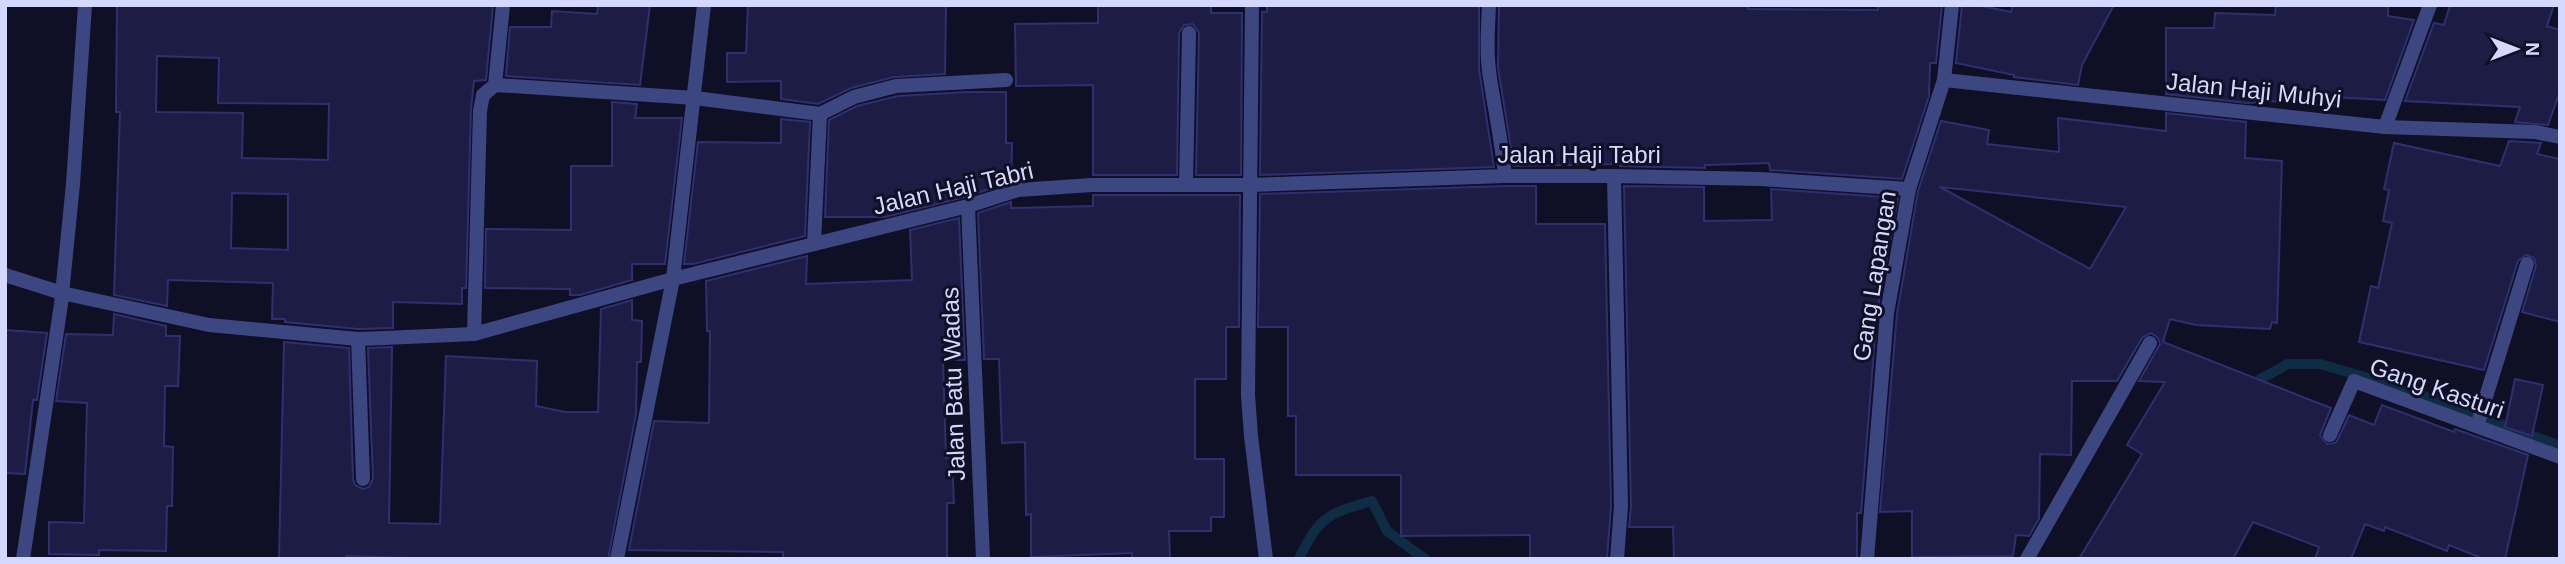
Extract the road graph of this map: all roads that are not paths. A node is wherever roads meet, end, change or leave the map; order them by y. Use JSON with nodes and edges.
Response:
{"nodes":[{"id":1,"x":85,"y":5,"type":"edge"},
{"id":2,"x":503,"y":5,"type":"edge"},
{"id":3,"x":704,"y":5,"type":"edge"},
{"id":4,"x":1252,"y":5,"type":"edge"},
{"id":5,"x":1489,"y":5,"type":"edge"},
{"id":6,"x":1952,"y":5,"type":"edge"},
{"id":7,"x":2430,"y":5,"type":"edge"},
{"id":8,"x":1189,"y":33,"type":"dead end"},
{"id":9,"x":1006,"y":80,"type":"dead end"},
{"id":10,"x":1944,"y":80,"type":"junction"},
{"id":11,"x":495,"y":85,"type":"junction"},
{"id":12,"x":695,"y":98,"type":"junction"},
{"id":13,"x":820,"y":114,"type":"junction"},
{"id":14,"x":2385,"y":127,"type":"junction"},
{"id":15,"x":2560,"y":137,"type":"edge"},
{"id":16,"x":1505,"y":176,"type":"junction"},
{"id":17,"x":1614,"y":176,"type":"junction"},
{"id":18,"x":1186,"y":185,"type":"junction"},
{"id":19,"x":1249,"y":185,"type":"junction"},
{"id":20,"x":1909,"y":189,"type":"junction"},
{"id":21,"x":968,"y":206,"type":"junction"},
{"id":22,"x":814,"y":244,"type":"junction"},
{"id":23,"x":2527,"y":264,"type":"dead end"},
{"id":24,"x":5,"y":275,"type":"edge"},
{"id":25,"x":673,"y":279,"type":"junction"},
{"id":26,"x":62,"y":293,"type":"junction"},
{"id":27,"x":474,"y":334,"type":"junction"},
{"id":28,"x":358,"y":339,"type":"junction"},
{"id":29,"x":2150,"y":343,"type":"dead end"},
{"id":30,"x":2478,"y":422,"type":"junction"},
{"id":31,"x":2330,"y":435,"type":"dead end"},
{"id":32,"x":2560,"y":457,"type":"edge"},
{"id":33,"x":363,"y":479,"type":"dead end"},
{"id":34,"x":23,"y":559,"type":"edge"},
{"id":35,"x":617,"y":559,"type":"edge"},
{"id":36,"x":983,"y":559,"type":"edge"},
{"id":37,"x":1266,"y":559,"type":"edge"},
{"id":38,"x":1617,"y":559,"type":"edge"},
{"id":39,"x":1867,"y":559,"type":"edge"},
{"id":40,"x":2027,"y":559,"type":"edge"}],
"edges":[{"from":1,"to":26,"type":"street"},
{"from":2,"to":11,"type":"street"},
{"from":3,"to":12,"type":"street"},
{"from":4,"to":19,"type":"street"},
{"from":5,"to":16,"type":"street"},
{"from":6,"to":10,"type":"street","name":"Gang Lapangan"},
{"from":7,"to":14,"type":"street"},
{"from":8,"to":18,"type":"street"},
{"from":9,"to":13,"type":"street"},
{"from":10,"to":14,"type":"street","name":"Jalan Haji Muhyi"},
{"from":10,"to":20,"type":"street","name":"Gang Lapangan"},
{"from":11,"to":12,"type":"street"},
{"from":11,"to":27,"type":"street"},
{"from":12,"to":13,"type":"street"},
{"from":12,"to":25,"type":"street"},
{"from":13,"to":22,"type":"street"},
{"from":14,"to":15,"type":"street","name":"Jalan Haji Muhyi"},
{"from":16,"to":17,"type":"street","name":"Jalan Haji Tabri"},
{"from":16,"to":19,"type":"street","name":"Jalan Haji Tabri"},
{"from":17,"to":20,"type":"street","name":"Jalan Haji Tabri"},
{"from":17,"to":38,"type":"street"},
{"from":18,"to":19,"type":"street","name":"Jalan Haji Tabri"},
{"from":18,"to":21,"type":"street","name":"Jalan Haji Tabri"},
{"from":19,"to":37,"type":"street"},
{"from":20,"to":39,"type":"street","name":"Gang Lapangan"},
{"from":21,"to":22,"type":"street","name":"Jalan Haji Tabri"},
{"from":21,"to":36,"type":"street","name":"Jalan Batu Wadas"},
{"from":22,"to":25,"type":"street","name":"Jalan Haji Tabri"},
{"from":23,"to":30,"type":"street"},
{"from":24,"to":26,"type":"street","name":"Jalan Haji Tabri"},
{"from":25,"to":27,"type":"street","name":"Jalan Haji Tabri"},
{"from":25,"to":35,"type":"street"},
{"from":26,"to":28,"type":"street","name":"Jalan Haji Tabri"},
{"from":26,"to":34,"type":"street"},
{"from":27,"to":28,"type":"street","name":"Jalan Haji Tabri"},
{"from":28,"to":33,"type":"street"},
{"from":29,"to":40,"type":"street"},
{"from":30,"to":31,"type":"street","name":"Gang Kasturi"},
{"from":30,"to":32,"type":"street","name":"Gang Kasturi"}]}
